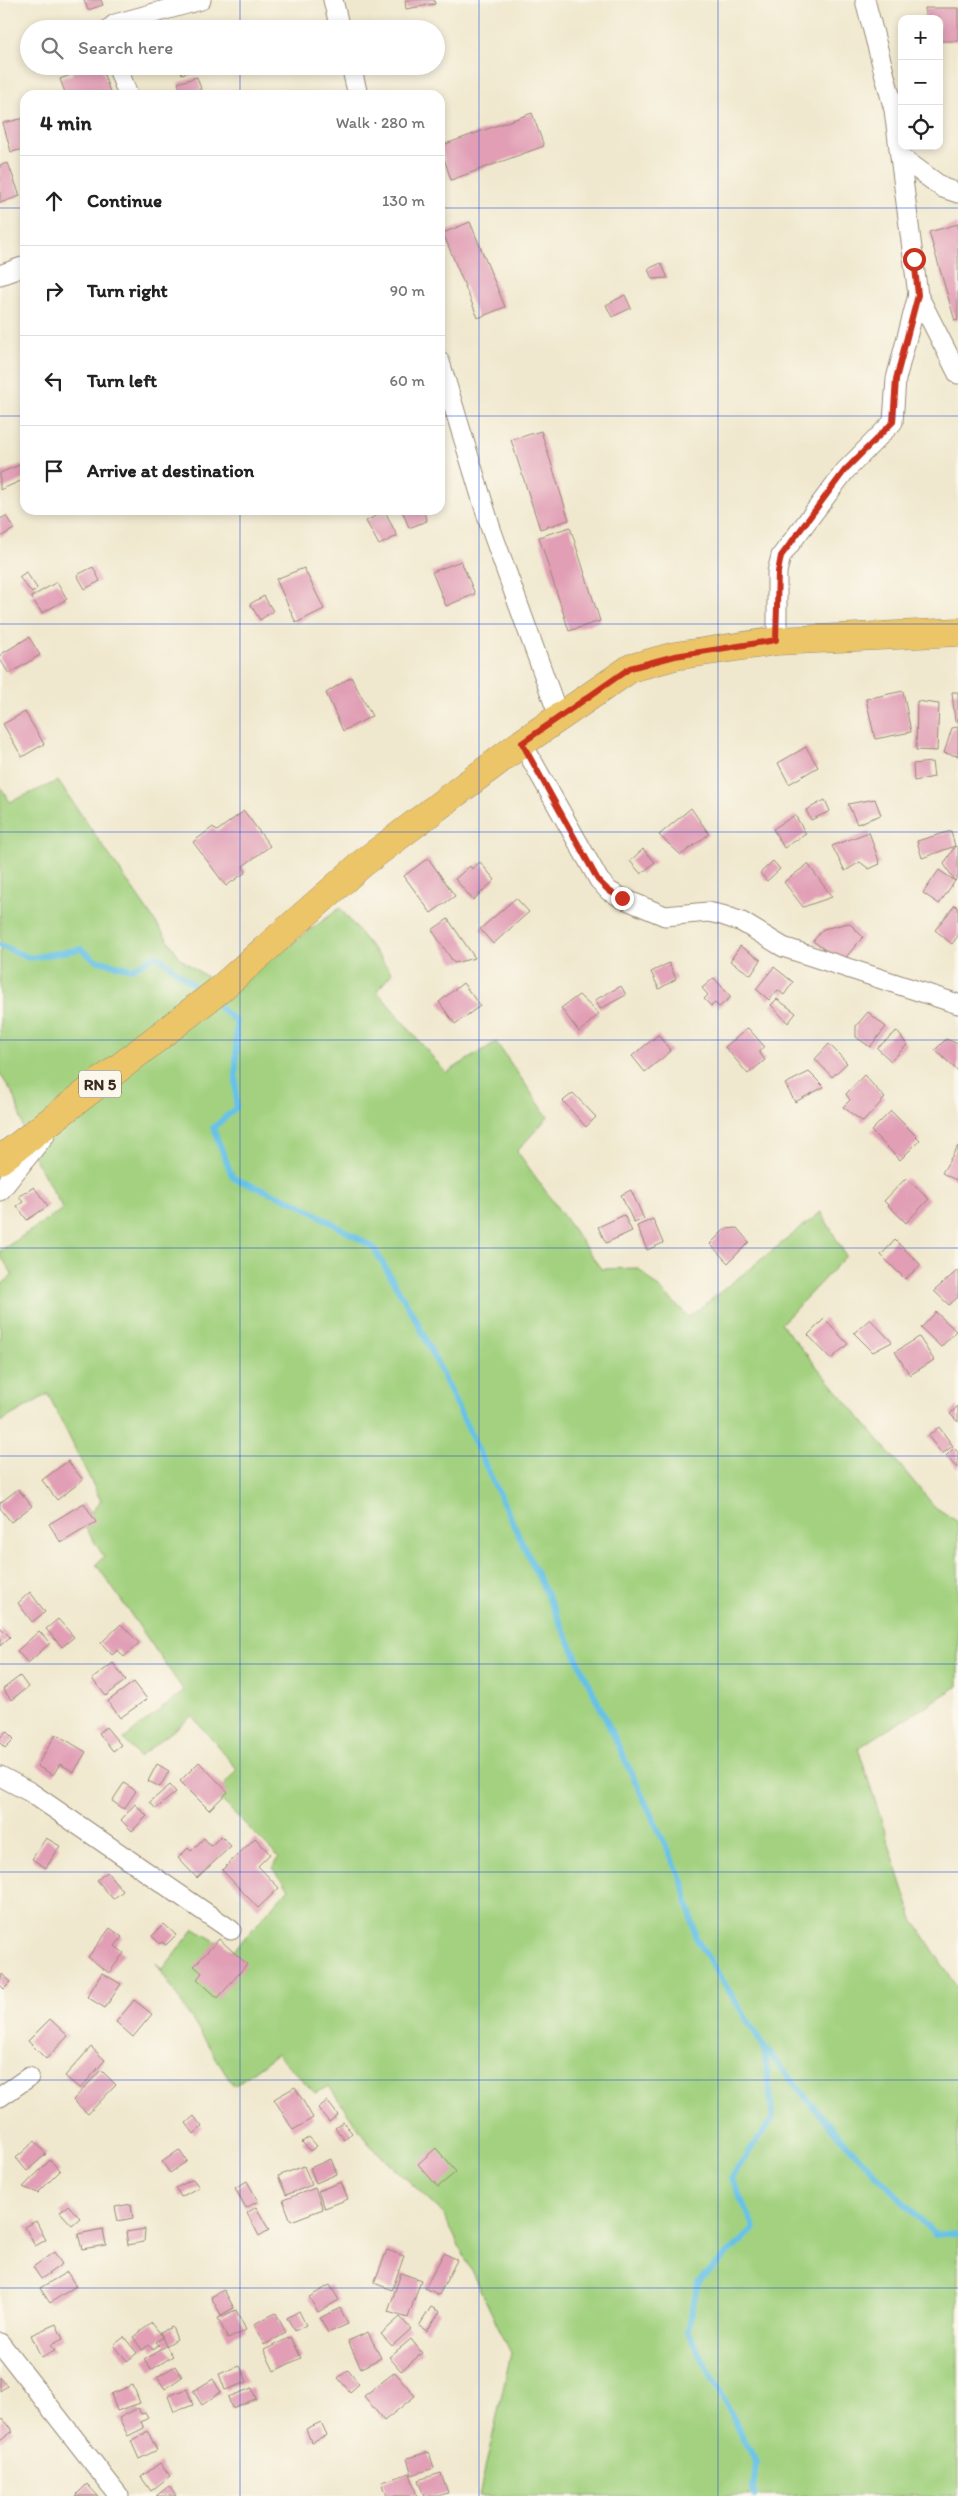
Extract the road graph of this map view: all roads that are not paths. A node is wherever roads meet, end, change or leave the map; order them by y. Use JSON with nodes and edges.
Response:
{"nodes":[{"id":1,"x":201,"y":0,"type":"edge"},
{"id":2,"x":333,"y":0,"type":"edge"},
{"id":3,"x":865,"y":0,"type":"edge"},
{"id":4,"x":129,"y":20,"type":"edge"},
{"id":5,"x":338,"y":20,"type":"edge"},
{"id":6,"x":120,"y":75,"type":"edge"},
{"id":7,"x":353,"y":75,"type":"edge"},
{"id":8,"x":126,"y":90,"type":"edge"},
{"id":9,"x":357,"y":90,"type":"edge"},
{"id":10,"x":901,"y":157,"type":"junction"},
{"id":11,"x":958,"y":193,"type":"edge"},
{"id":12,"x":20,"y":268,"type":"edge"},
{"id":13,"x":0,"y":275,"type":"edge"},
{"id":14,"x":918,"y":295,"type":"junction"},
{"id":15,"x":958,"y":374,"type":"edge"},
{"id":16,"x":445,"y":378,"type":"edge"},
{"id":17,"x":958,"y":632,"type":"edge"},
{"id":18,"x":776,"y":640,"type":"junction"},
{"id":19,"x":559,"y":717,"type":"junction"},
{"id":20,"x":522,"y":743,"type":"junction"},
{"id":21,"x":958,"y":1004,"type":"edge"},
{"id":22,"x":62,"y":1114,"type":"junction"},
{"id":23,"x":0,"y":1160,"type":"edge"},
{"id":24,"x":0,"y":1191,"type":"edge"},
{"id":25,"x":0,"y":1776,"type":"edge"},
{"id":26,"x":231,"y":1930,"type":"dead end"},
{"id":27,"x":29,"y":2077,"type":"dead end"},
{"id":28,"x":0,"y":2097,"type":"edge"},
{"id":29,"x":0,"y":2343,"type":"edge"},
{"id":30,"x":119,"y":2496,"type":"edge"}],
"edges":[{"from":1,"to":4,"type":"street"},
{"from":2,"to":5,"type":"street"},
{"from":3,"to":10,"type":"street"},
{"from":6,"to":8,"type":"street"},
{"from":7,"to":9,"type":"street"},
{"from":10,"to":11,"type":"street"},
{"from":10,"to":14,"type":"street"},
{"from":12,"to":13,"type":"street"},
{"from":14,"to":15,"type":"street"},
{"from":14,"to":18,"type":"street"},
{"from":16,"to":19,"type":"street"},
{"from":17,"to":18,"type":"main road","number":"RN 5"},
{"from":18,"to":19,"type":"main road","number":"RN 5"},
{"from":19,"to":20,"type":"main road","number":"RN 5"},
{"from":20,"to":21,"type":"street"},
{"from":20,"to":22,"type":"main road","number":"RN 5"},
{"from":22,"to":23,"type":"main road","number":"RN 5"},
{"from":22,"to":24,"type":"street"},
{"from":25,"to":26,"type":"street"},
{"from":27,"to":28,"type":"street"},
{"from":29,"to":30,"type":"street"}]}
